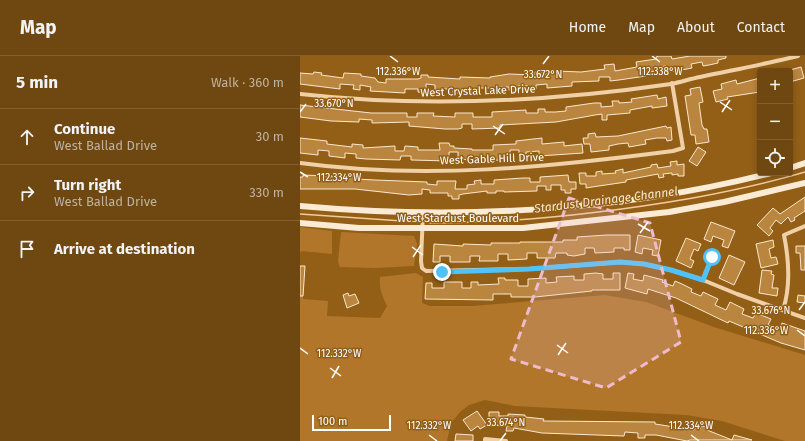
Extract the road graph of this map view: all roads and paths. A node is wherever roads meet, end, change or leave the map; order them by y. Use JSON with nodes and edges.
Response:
{"nodes":[{"id":1,"x":798,"y":56,"type":"edge"},
{"id":2,"x":672,"y":83,"type":"junction"},
{"id":3,"x":300,"y":94,"type":"edge"},
{"id":4,"x":300,"y":163,"type":"edge"},
{"id":5,"x":805,"y":163,"type":"edge"},
{"id":6,"x":793,"y":167,"type":"edge"},
{"id":7,"x":757,"y":176,"type":"edge"},
{"id":8,"x":805,"y":183,"type":"edge"},
{"id":9,"x":300,"y":206,"type":"edge"},
{"id":10,"x":423,"y":212,"type":"junction"},
{"id":11,"x":300,"y":223,"type":"edge"},
{"id":12,"x":805,"y":226,"type":"edge"},
{"id":13,"x":422,"y":228,"type":"junction"},
{"id":14,"x":712,"y":257,"type":"dead end"},
{"id":15,"x":703,"y":280,"type":"junction"},
{"id":16,"x":783,"y":310,"type":"junction"},
{"id":17,"x":805,"y":318,"type":"edge"},
{"id":18,"x":485,"y":440,"type":"edge"},
{"id":19,"x":506,"y":441,"type":"edge"}],
"edges":[{"from":1,"to":2,"type":"street","name":"West Crystal Lake Drive"},
{"from":2,"to":3,"type":"street","name":"West Crystal Lake Drive"},
{"from":2,"to":4,"type":"street","name":"West Gable Hill Drive"},
{"from":5,"to":6,"type":"street"},
{"from":7,"to":10,"type":"street","name":"West Stardust Boulevard"},
{"from":8,"to":13,"type":"street","name":"West Stardust Boulevard"},
{"from":9,"to":10,"type":"street","name":"West Stardust Boulevard"},
{"from":10,"to":13,"type":"street"},
{"from":11,"to":13,"type":"street","name":"West Stardust Boulevard"},
{"from":12,"to":16,"type":"street"},
{"from":13,"to":15,"type":"street"},
{"from":14,"to":15,"type":"street"},
{"from":15,"to":16,"type":"street"},
{"from":16,"to":17,"type":"street"},
{"from":18,"to":19,"type":"street"}]}
